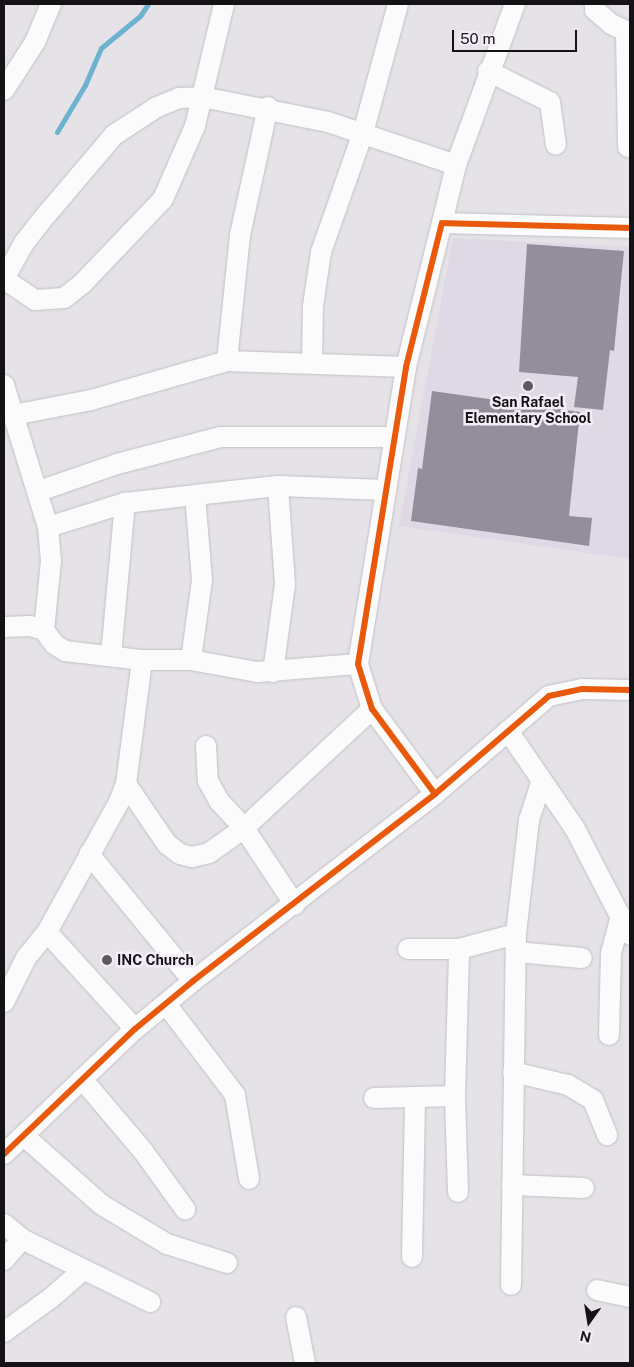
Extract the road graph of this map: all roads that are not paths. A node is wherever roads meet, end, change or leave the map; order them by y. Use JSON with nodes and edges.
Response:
{"nodes":[{"id":1,"x":51,"y":4,"type":"edge"},
{"id":2,"x":224,"y":4,"type":"edge"},
{"id":3,"x":398,"y":4,"type":"edge"},
{"id":4,"x":515,"y":4,"type":"edge"},
{"id":5,"x":595,"y":4,"type":"edge"},
{"id":6,"x":628,"y":32,"type":"edge"},
{"id":7,"x":488,"y":71,"type":"junction"},
{"id":8,"x":4,"y":90,"type":"edge"},
{"id":9,"x":202,"y":96,"type":"junction"},
{"id":10,"x":268,"y":107,"type":"junction"},
{"id":11,"x":363,"y":132,"type":"junction"},
{"id":12,"x":556,"y":145,"type":"dead end"},
{"id":13,"x":628,"y":148,"type":"dead end"},
{"id":14,"x":456,"y":165,"type":"junction"},
{"id":15,"x":442,"y":223,"type":"junction"},
{"id":16,"x":630,"y":228,"type":"edge"},
{"id":17,"x":4,"y":279,"type":"edge"},
{"id":18,"x":227,"y":361,"type":"junction"},
{"id":19,"x":312,"y":363,"type":"junction"},
{"id":20,"x":406,"y":366,"type":"junction"},
{"id":21,"x":4,"y":385,"type":"edge"},
{"id":22,"x":13,"y":415,"type":"junction"},
{"id":23,"x":394,"y":437,"type":"junction"},
{"id":24,"x":278,"y":486,"type":"junction"},
{"id":25,"x":386,"y":490,"type":"junction"},
{"id":26,"x":39,"y":491,"type":"junction"},
{"id":27,"x":195,"y":495,"type":"junction"},
{"id":28,"x":125,"y":503,"type":"junction"},
{"id":29,"x":48,"y":527,"type":"junction"},
{"id":30,"x":4,"y":628,"type":"edge"},
{"id":31,"x":44,"y":630,"type":"junction"},
{"id":32,"x":111,"y":656,"type":"junction"},
{"id":33,"x":142,"y":660,"type":"junction"},
{"id":34,"x":191,"y":660,"type":"junction"},
{"id":35,"x":358,"y":664,"type":"junction"},
{"id":36,"x":273,"y":672,"type":"junction"},
{"id":37,"x":630,"y":690,"type":"edge"},
{"id":38,"x":372,"y":709,"type":"junction"},
{"id":39,"x":508,"y":731,"type":"junction"},
{"id":40,"x":206,"y":746,"type":"dead end"},
{"id":41,"x":541,"y":782,"type":"junction"},
{"id":42,"x":126,"y":784,"type":"junction"},
{"id":43,"x":435,"y":794,"type":"junction"},
{"id":44,"x":244,"y":828,"type":"junction"},
{"id":45,"x":89,"y":854,"type":"junction"},
{"id":46,"x":295,"y":905,"type":"junction"},
{"id":47,"x":621,"y":916,"type":"junction"},
{"id":48,"x":47,"y":932,"type":"junction"},
{"id":49,"x":630,"y":935,"type":"edge"},
{"id":50,"x":516,"y":943,"type":"junction"},
{"id":51,"x":408,"y":949,"type":"dead end"},
{"id":52,"x":458,"y":949,"type":"junction"},
{"id":53,"x":582,"y":958,"type":"dead end"},
{"id":54,"x":193,"y":980,"type":"junction"},
{"id":55,"x":4,"y":1002,"type":"edge"},
{"id":56,"x":166,"y":1004,"type":"junction"},
{"id":57,"x":135,"y":1030,"type":"junction"},
{"id":58,"x":609,"y":1034,"type":"dead end"},
{"id":59,"x":513,"y":1072,"type":"junction"},
{"id":60,"x":82,"y":1079,"type":"junction"},
{"id":61,"x":456,"y":1096,"type":"junction"},
{"id":62,"x":415,"y":1097,"type":"junction"},
{"id":63,"x":374,"y":1098,"type":"dead end"},
{"id":64,"x":606,"y":1135,"type":"dead end"},
{"id":65,"x":24,"y":1136,"type":"junction"},
{"id":66,"x":4,"y":1154,"type":"edge"},
{"id":67,"x":249,"y":1178,"type":"dead end"},
{"id":68,"x":512,"y":1185,"type":"junction"},
{"id":69,"x":584,"y":1188,"type":"dead end"},
{"id":70,"x":458,"y":1192,"type":"dead end"},
{"id":71,"x":185,"y":1209,"type":"dead end"},
{"id":72,"x":4,"y":1224,"type":"edge"},
{"id":73,"x":22,"y":1239,"type":"junction"},
{"id":74,"x":412,"y":1257,"type":"dead end"},
{"id":75,"x":4,"y":1260,"type":"edge"},
{"id":76,"x":227,"y":1263,"type":"dead end"},
{"id":77,"x":82,"y":1271,"type":"junction"},
{"id":78,"x":511,"y":1285,"type":"dead end"},
{"id":79,"x":597,"y":1290,"type":"dead end"},
{"id":80,"x":630,"y":1296,"type":"edge"},
{"id":81,"x":150,"y":1302,"type":"dead end"},
{"id":82,"x":296,"y":1317,"type":"dead end"},
{"id":83,"x":4,"y":1332,"type":"edge"},
{"id":84,"x":305,"y":1363,"type":"edge"}],
"edges":[{"from":1,"to":8,"type":"street"},
{"from":2,"to":9,"type":"street"},
{"from":3,"to":11,"type":"street"},
{"from":4,"to":7,"type":"street"},
{"from":5,"to":6,"type":"street"},
{"from":6,"to":13,"type":"street"},
{"from":7,"to":12,"type":"street"},
{"from":7,"to":14,"type":"street"},
{"from":9,"to":10,"type":"street"},
{"from":9,"to":17,"type":"street"},
{"from":9,"to":17,"type":"street"},
{"from":10,"to":11,"type":"street"},
{"from":10,"to":18,"type":"street"},
{"from":11,"to":14,"type":"street"},
{"from":11,"to":19,"type":"street"},
{"from":14,"to":15,"type":"street"},
{"from":15,"to":16,"type":"street"},
{"from":15,"to":20,"type":"street"},
{"from":18,"to":19,"type":"street"},
{"from":18,"to":22,"type":"street"},
{"from":19,"to":20,"type":"street"},
{"from":20,"to":23,"type":"street"},
{"from":21,"to":22,"type":"street"},
{"from":22,"to":26,"type":"street"},
{"from":23,"to":25,"type":"street"},
{"from":23,"to":26,"type":"street"},
{"from":24,"to":25,"type":"street"},
{"from":24,"to":27,"type":"street"},
{"from":24,"to":36,"type":"street"},
{"from":25,"to":35,"type":"street"},
{"from":26,"to":29,"type":"street"},
{"from":27,"to":28,"type":"street"},
{"from":27,"to":34,"type":"street"},
{"from":28,"to":29,"type":"street"},
{"from":28,"to":32,"type":"street"},
{"from":29,"to":31,"type":"street"},
{"from":30,"to":31,"type":"street"},
{"from":31,"to":32,"type":"street"},
{"from":32,"to":33,"type":"street"},
{"from":33,"to":34,"type":"street"},
{"from":33,"to":42,"type":"street"},
{"from":34,"to":36,"type":"street"},
{"from":35,"to":36,"type":"street"},
{"from":35,"to":38,"type":"street"},
{"from":37,"to":39,"type":"street"},
{"from":38,"to":43,"type":"street"},
{"from":38,"to":44,"type":"street"},
{"from":39,"to":41,"type":"street"},
{"from":39,"to":43,"type":"street"},
{"from":40,"to":44,"type":"street"},
{"from":41,"to":47,"type":"street"},
{"from":41,"to":50,"type":"street"},
{"from":42,"to":44,"type":"street"},
{"from":42,"to":45,"type":"street"},
{"from":43,"to":46,"type":"street"},
{"from":44,"to":46,"type":"street"},
{"from":45,"to":48,"type":"street"},
{"from":45,"to":54,"type":"street"},
{"from":46,"to":54,"type":"street"},
{"from":47,"to":49,"type":"street"},
{"from":47,"to":58,"type":"street"},
{"from":48,"to":55,"type":"street"},
{"from":48,"to":57,"type":"street"},
{"from":50,"to":52,"type":"street"},
{"from":50,"to":53,"type":"street"},
{"from":50,"to":59,"type":"street"},
{"from":51,"to":52,"type":"street"},
{"from":52,"to":61,"type":"street"},
{"from":54,"to":56,"type":"street"},
{"from":56,"to":57,"type":"street"},
{"from":56,"to":67,"type":"street"},
{"from":57,"to":60,"type":"street"},
{"from":59,"to":64,"type":"street"},
{"from":59,"to":68,"type":"street"},
{"from":60,"to":65,"type":"street"},
{"from":60,"to":71,"type":"street"},
{"from":61,"to":62,"type":"street"},
{"from":61,"to":70,"type":"street"},
{"from":62,"to":63,"type":"street"},
{"from":62,"to":74,"type":"street"},
{"from":65,"to":66,"type":"street"},
{"from":65,"to":76,"type":"street"},
{"from":68,"to":69,"type":"street"},
{"from":68,"to":78,"type":"street"},
{"from":72,"to":73,"type":"street"},
{"from":73,"to":75,"type":"street"},
{"from":73,"to":77,"type":"street"},
{"from":77,"to":81,"type":"street"},
{"from":77,"to":83,"type":"street"},
{"from":79,"to":80,"type":"street"},
{"from":82,"to":84,"type":"street"}]}
